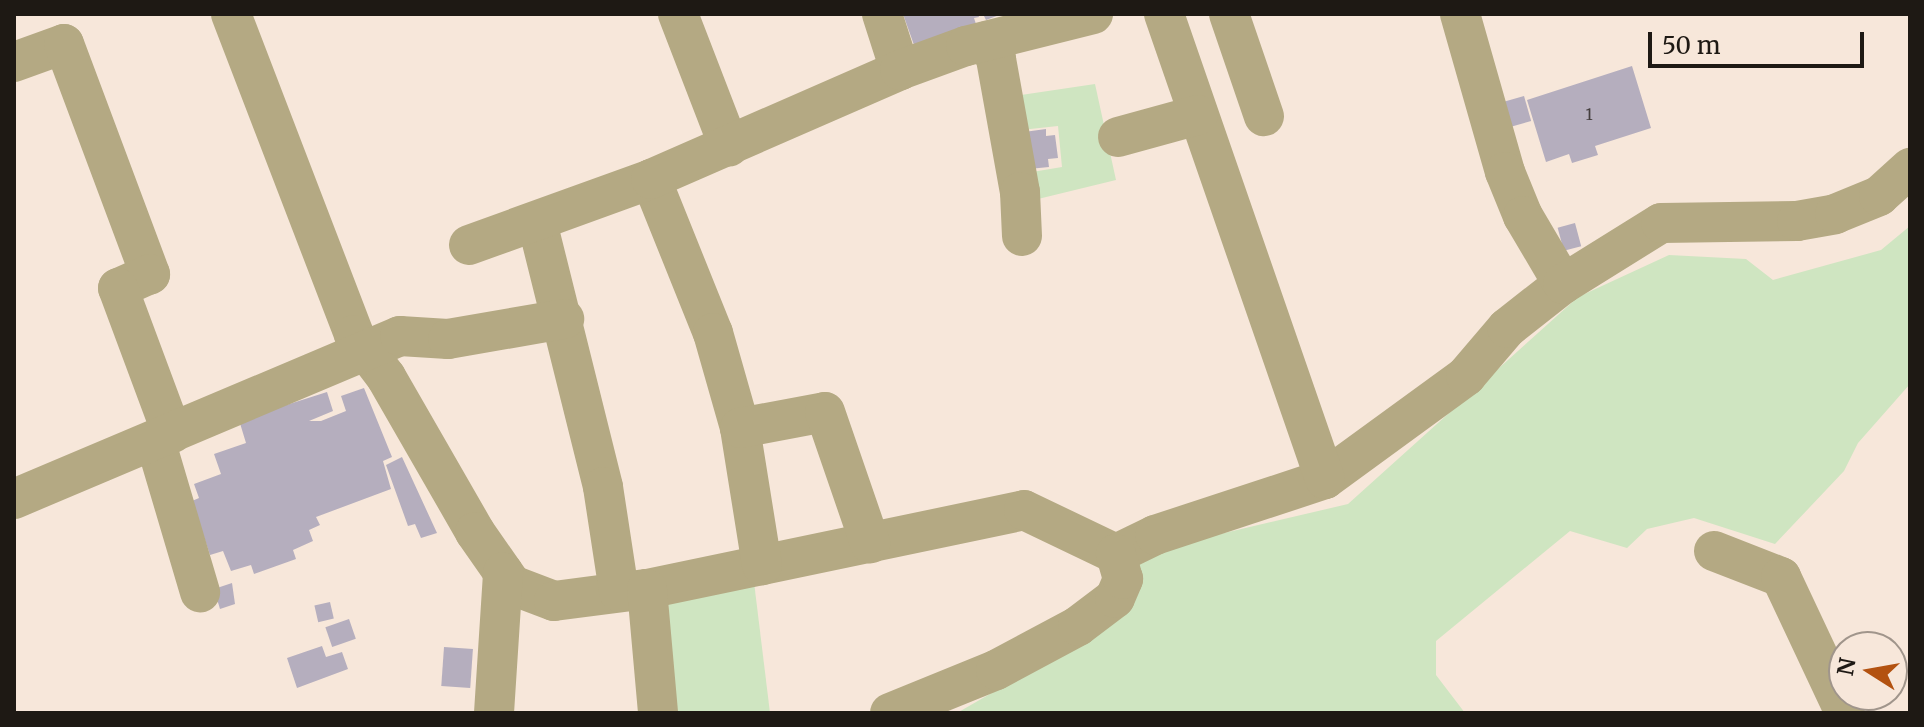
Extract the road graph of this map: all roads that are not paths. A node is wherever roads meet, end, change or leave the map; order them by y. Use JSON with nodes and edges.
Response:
{"nodes":[{"id":1,"x":231,"y":14,"type":"edge"},
{"id":2,"x":678,"y":14,"type":"edge"},
{"id":3,"x":882,"y":14,"type":"edge"},
{"id":4,"x":1093,"y":14,"type":"edge"},
{"id":5,"x":1164,"y":14,"type":"edge"},
{"id":6,"x":1229,"y":14,"type":"edge"},
{"id":7,"x":1460,"y":14,"type":"edge"},
{"id":8,"x":987,"y":41,"type":"junction"},
{"id":9,"x":14,"y":62,"type":"edge"},
{"id":10,"x":900,"y":70,"type":"junction"},
{"id":11,"x":1198,"y":115,"type":"junction"},
{"id":12,"x":1264,"y":116,"type":"dead end"},
{"id":13,"x":1118,"y":137,"type":"dead end"},
{"id":14,"x":729,"y":146,"type":"junction"},
{"id":15,"x":1910,"y":168,"type":"edge"},
{"id":16,"x":651,"y":179,"type":"junction"},
{"id":17,"x":1014,"y":220,"type":"dead end"},
{"id":18,"x":537,"y":222,"type":"junction"},
{"id":19,"x":469,"y":245,"type":"dead end"},
{"id":20,"x":1563,"y":284,"type":"junction"},
{"id":21,"x":564,"y":319,"type":"junction"},
{"id":22,"x":368,"y":352,"type":"junction"},
{"id":23,"x":740,"y":428,"type":"junction"},
{"id":24,"x":164,"y":436,"type":"junction"},
{"id":25,"x":1325,"y":479,"type":"junction"},
{"id":26,"x":14,"y":499,"type":"edge"},
{"id":27,"x":870,"y":543,"type":"junction"},
{"id":28,"x":1714,"y":551,"type":"dead end"},
{"id":29,"x":1116,"y":554,"type":"junction"},
{"id":30,"x":762,"y":565,"type":"junction"},
{"id":31,"x":503,"y":572,"type":"junction"},
{"id":32,"x":633,"y":591,"type":"junction"},
{"id":33,"x":200,"y":592,"type":"dead end"},
{"id":34,"x":494,"y":713,"type":"edge"},
{"id":35,"x":658,"y":713,"type":"edge"},
{"id":36,"x":890,"y":713,"type":"edge"},
{"id":37,"x":1845,"y":713,"type":"edge"}],
"edges":[{"from":1,"to":22,"type":"street"},
{"from":2,"to":14,"type":"street"},
{"from":3,"to":10,"type":"street"},
{"from":4,"to":8,"type":"street"},
{"from":5,"to":11,"type":"street"},
{"from":6,"to":12,"type":"street"},
{"from":7,"to":20,"type":"street"},
{"from":8,"to":10,"type":"street"},
{"from":8,"to":17,"type":"street"},
{"from":9,"to":24,"type":"street"},
{"from":10,"to":14,"type":"street"},
{"from":11,"to":13,"type":"street"},
{"from":11,"to":25,"type":"street"},
{"from":14,"to":16,"type":"street"},
{"from":15,"to":20,"type":"street"},
{"from":16,"to":18,"type":"street"},
{"from":16,"to":23,"type":"street"},
{"from":18,"to":19,"type":"street"},
{"from":18,"to":21,"type":"street"},
{"from":20,"to":25,"type":"street"},
{"from":21,"to":22,"type":"street"},
{"from":21,"to":32,"type":"street"},
{"from":22,"to":24,"type":"street"},
{"from":22,"to":31,"type":"street"},
{"from":23,"to":27,"type":"street"},
{"from":23,"to":30,"type":"street"},
{"from":24,"to":26,"type":"street"},
{"from":24,"to":33,"type":"street"},
{"from":25,"to":29,"type":"street"},
{"from":27,"to":29,"type":"street"},
{"from":27,"to":30,"type":"street"},
{"from":28,"to":37,"type":"street"},
{"from":29,"to":36,"type":"street"},
{"from":30,"to":32,"type":"street"},
{"from":31,"to":32,"type":"street"},
{"from":31,"to":34,"type":"street"},
{"from":32,"to":35,"type":"street"}]}
